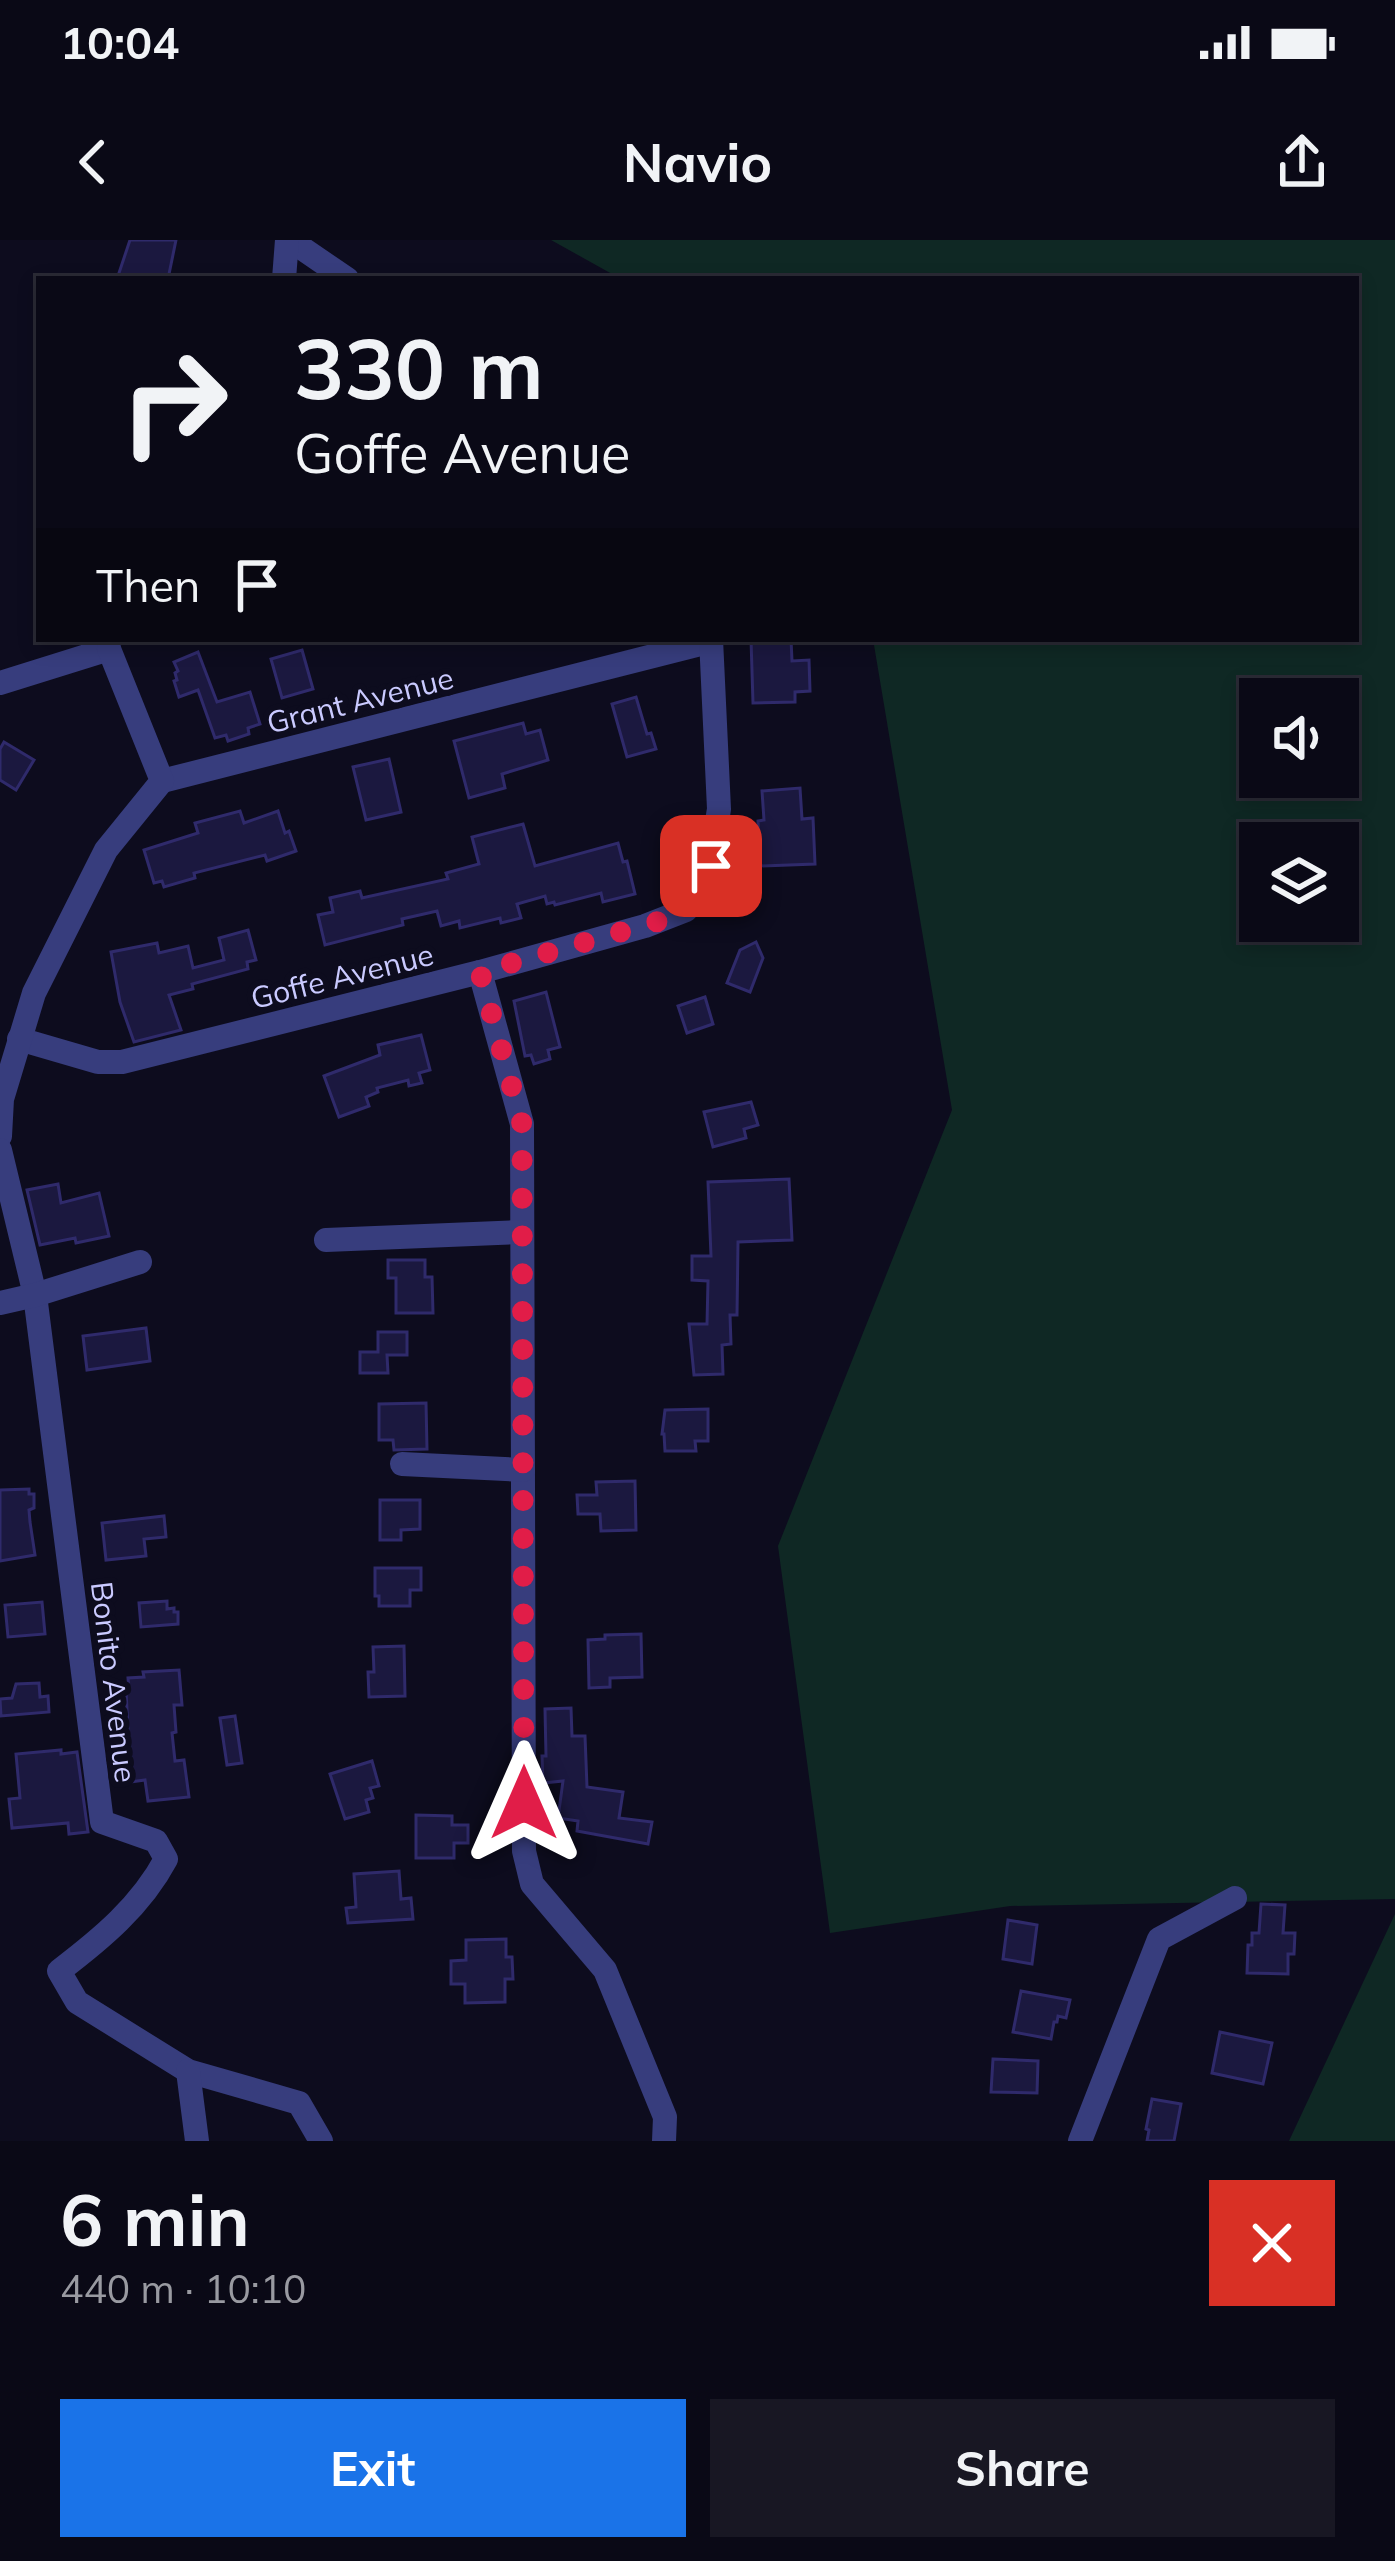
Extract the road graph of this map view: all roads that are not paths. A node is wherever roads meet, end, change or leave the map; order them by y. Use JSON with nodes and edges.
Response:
{"nodes":[{"id":1,"x":289,"y":240,"type":"edge"},
{"id":2,"x":284,"y":276,"type":"edge"},
{"id":3,"x":343,"y":276,"type":"edge"},
{"id":4,"x":704,"y":642,"type":"edge"},
{"id":5,"x":712,"y":642,"type":"edge"},
{"id":6,"x":112,"y":644,"type":"edge"},
{"id":7,"x":0,"y":682,"type":"edge"},
{"id":8,"x":162,"y":781,"type":"junction"},
{"id":9,"x":480,"y":972,"type":"junction"},
{"id":10,"x":19,"y":1040,"type":"junction"},
{"id":11,"x":0,"y":1136,"type":"edge"},
{"id":12,"x":0,"y":1150,"type":"edge"},
{"id":13,"x":522,"y":1232,"type":"junction"},
{"id":14,"x":326,"y":1240,"type":"dead end"},
{"id":15,"x":140,"y":1262,"type":"dead end"},
{"id":16,"x":34,"y":1295,"type":"junction"},
{"id":17,"x":0,"y":1303,"type":"edge"},
{"id":18,"x":403,"y":1465,"type":"dead end"},
{"id":19,"x":523,"y":1470,"type":"junction"},
{"id":20,"x":1234,"y":1898,"type":"dead end"},
{"id":21,"x":188,"y":2072,"type":"junction"},
{"id":22,"x":197,"y":2141,"type":"edge"},
{"id":23,"x":321,"y":2141,"type":"edge"},
{"id":24,"x":664,"y":2141,"type":"edge"},
{"id":25,"x":1080,"y":2141,"type":"edge"}],
"edges":[{"from":1,"to":2,"type":"street"},
{"from":1,"to":3,"type":"street"},
{"from":4,"to":8,"type":"street","name":"Grant Avenue"},
{"from":5,"to":9,"type":"street","name":"Goffe Avenue"},
{"from":6,"to":7,"type":"street"},
{"from":6,"to":8,"type":"street"},
{"from":8,"to":10,"type":"street"},
{"from":9,"to":10,"type":"street","name":"Goffe Avenue"},
{"from":9,"to":13,"type":"street"},
{"from":10,"to":11,"type":"street"},
{"from":12,"to":16,"type":"street"},
{"from":13,"to":14,"type":"street"},
{"from":13,"to":19,"type":"street"},
{"from":15,"to":16,"type":"street"},
{"from":16,"to":17,"type":"street"},
{"from":16,"to":21,"type":"street","name":"Bonito Avenue"},
{"from":18,"to":19,"type":"street"},
{"from":19,"to":24,"type":"street"},
{"from":20,"to":25,"type":"street"},
{"from":21,"to":22,"type":"street"},
{"from":21,"to":23,"type":"street","name":"Bonito Avenue"}]}
